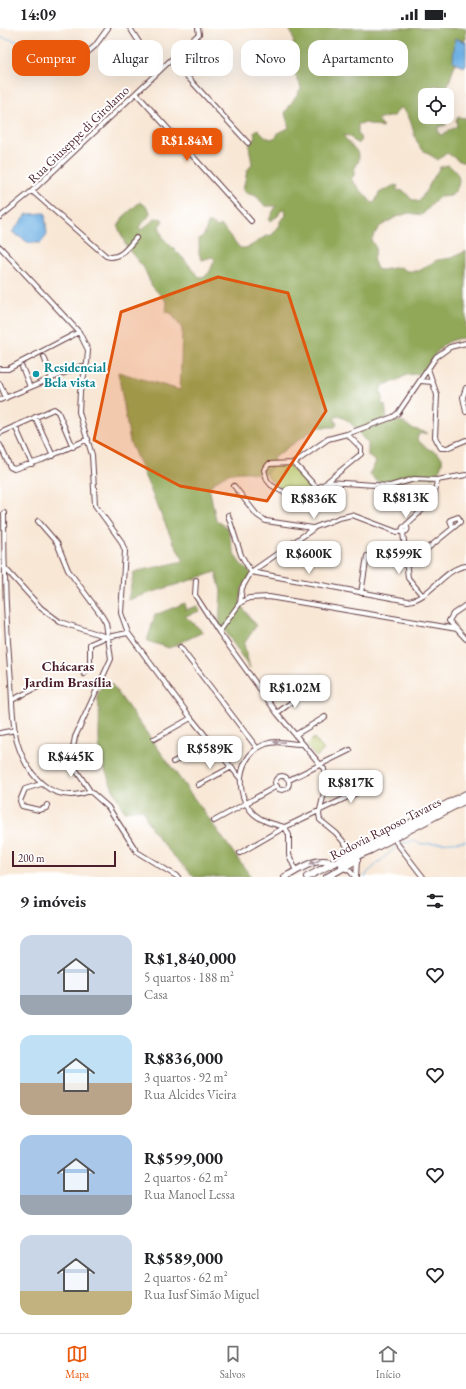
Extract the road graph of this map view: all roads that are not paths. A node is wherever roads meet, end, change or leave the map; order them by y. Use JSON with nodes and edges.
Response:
{"nodes":[{"id":1,"x":108,"y":28,"type":"edge"},
{"id":2,"x":130,"y":28,"type":"edge"},
{"id":3,"x":198,"y":28,"type":"edge"},
{"id":4,"x":138,"y":40,"type":"edge"},
{"id":5,"x":193,"y":40,"type":"edge"},
{"id":6,"x":90,"y":50,"type":"edge"},
{"id":7,"x":171,"y":61,"type":"edge"},
{"id":8,"x":163,"y":68,"type":"edge"},
{"id":9,"x":154,"y":76,"type":"edge"},
{"id":10,"x":187,"y":76,"type":"edge"},
{"id":11,"x":136,"y":93,"type":"junction"},
{"id":12,"x":248,"y":143,"type":"dead end"},
{"id":13,"x":32,"y":191,"type":"junction"},
{"id":14,"x":0,"y":217,"type":"edge"},
{"id":15,"x":251,"y":221,"type":"dead end"},
{"id":16,"x":136,"y":238,"type":"dead end"},
{"id":17,"x":0,"y":247,"type":"edge"},
{"id":18,"x":79,"y":332,"type":"junction"},
{"id":19,"x":466,"y":343,"type":"edge"},
{"id":20,"x":44,"y":357,"type":"dead end"},
{"id":21,"x":81,"y":366,"type":"dead end"},
{"id":22,"x":22,"y":367,"type":"dead end"},
{"id":23,"x":0,"y":369,"type":"edge"},
{"id":24,"x":428,"y":369,"type":"junction"},
{"id":25,"x":52,"y":378,"type":"junction"},
{"id":26,"x":420,"y":381,"type":"junction"},
{"id":27,"x":432,"y":382,"type":"junction"},
{"id":28,"x":0,"y":384,"type":"edge"},
{"id":29,"x":30,"y":387,"type":"junction"},
{"id":30,"x":466,"y":388,"type":"edge"},
{"id":31,"x":6,"y":398,"type":"junction"},
{"id":32,"x":0,"y":400,"type":"edge"},
{"id":33,"x":466,"y":412,"type":"edge"},
{"id":34,"x":35,"y":417,"type":"junction"},
{"id":35,"x":15,"y":426,"type":"junction"},
{"id":36,"x":0,"y":433,"type":"edge"},
{"id":37,"x":347,"y":434,"type":"junction"},
{"id":38,"x":88,"y":438,"type":"junction"},
{"id":39,"x":466,"y":440,"type":"edge"},
{"id":40,"x":0,"y":445,"type":"edge"},
{"id":41,"x":73,"y":447,"type":"junction"},
{"id":42,"x":2,"y":456,"type":"edge"},
{"id":43,"x":53,"y":456,"type":"junction"},
{"id":44,"x":32,"y":464,"type":"junction"},
{"id":45,"x":294,"y":464,"type":"junction"},
{"id":46,"x":338,"y":474,"type":"junction"},
{"id":47,"x":466,"y":475,"type":"edge"},
{"id":48,"x":437,"y":480,"type":"junction"},
{"id":49,"x":328,"y":482,"type":"junction"},
{"id":50,"x":344,"y":482,"type":"junction"},
{"id":51,"x":234,"y":486,"type":"dead end"},
{"id":52,"x":317,"y":488,"type":"junction"},
{"id":53,"x":4,"y":514,"type":"dead end"},
{"id":54,"x":228,"y":515,"type":"dead end"},
{"id":55,"x":38,"y":521,"type":"dead end"},
{"id":56,"x":313,"y":528,"type":"junction"},
{"id":57,"x":453,"y":528,"type":"dead end"},
{"id":58,"x":404,"y":529,"type":"junction"},
{"id":59,"x":367,"y":556,"type":"dead end"},
{"id":60,"x":406,"y":566,"type":"junction"},
{"id":61,"x":466,"y":566,"type":"edge"},
{"id":62,"x":4,"y":567,"type":"junction"},
{"id":63,"x":251,"y":572,"type":"junction"},
{"id":64,"x":196,"y":580,"type":"dead end"},
{"id":65,"x":361,"y":593,"type":"junction"},
{"id":66,"x":422,"y":595,"type":"junction"},
{"id":67,"x":240,"y":603,"type":"junction"},
{"id":68,"x":466,"y":605,"type":"edge"},
{"id":69,"x":457,"y":629,"type":"junction"},
{"id":70,"x":218,"y":632,"type":"junction"},
{"id":71,"x":128,"y":633,"type":"junction"},
{"id":72,"x":108,"y":637,"type":"junction"},
{"id":73,"x":466,"y":639,"type":"edge"},
{"id":74,"x":180,"y":647,"type":"dead end"},
{"id":75,"x":84,"y":674,"type":"dead end"},
{"id":76,"x":295,"y":682,"type":"dead end"},
{"id":77,"x":38,"y":686,"type":"dead end"},
{"id":78,"x":12,"y":700,"type":"junction"},
{"id":79,"x":277,"y":713,"type":"junction"},
{"id":80,"x":325,"y":717,"type":"dead end"},
{"id":81,"x":191,"y":718,"type":"junction"},
{"id":82,"x":15,"y":730,"type":"junction"},
{"id":83,"x":0,"y":734,"type":"edge"},
{"id":84,"x":295,"y":735,"type":"junction"},
{"id":85,"x":154,"y":738,"type":"dead end"},
{"id":86,"x":212,"y":744,"type":"junction"},
{"id":87,"x":303,"y":744,"type":"junction"},
{"id":88,"x":257,"y":748,"type":"junction"},
{"id":89,"x":350,"y":750,"type":"dead end"},
{"id":90,"x":173,"y":762,"type":"dead end"},
{"id":91,"x":321,"y":764,"type":"junction"},
{"id":92,"x":230,"y":768,"type":"junction"},
{"id":93,"x":240,"y":778,"type":"junction"},
{"id":94,"x":289,"y":780,"type":"junction"},
{"id":95,"x":41,"y":784,"type":"junction"},
{"id":96,"x":375,"y":784,"type":"dead end"},
{"id":97,"x":198,"y":785,"type":"dead end"},
{"id":98,"x":277,"y":786,"type":"junction"},
{"id":99,"x":90,"y":791,"type":"junction"},
{"id":100,"x":466,"y":794,"type":"edge"},
{"id":101,"x":466,"y":801,"type":"edge"},
{"id":102,"x":246,"y":803,"type":"junction"},
{"id":103,"x":47,"y":804,"type":"dead end"},
{"id":104,"x":321,"y":808,"type":"junction"},
{"id":105,"x":310,"y":815,"type":"junction"},
{"id":106,"x":320,"y":820,"type":"junction"},
{"id":107,"x":214,"y":821,"type":"dead end"},
{"id":108,"x":285,"y":827,"type":"junction"},
{"id":109,"x":397,"y":844,"type":"dead end"},
{"id":110,"x":372,"y":850,"type":"junction"},
{"id":111,"x":240,"y":853,"type":"dead end"},
{"id":112,"x":352,"y":853,"type":"junction"},
{"id":113,"x":357,"y":860,"type":"junction"},
{"id":114,"x":335,"y":862,"type":"junction"},
{"id":115,"x":344,"y":868,"type":"junction"},
{"id":116,"x":296,"y":872,"type":"junction"},
{"id":117,"x":178,"y":877,"type":"edge"},
{"id":118,"x":285,"y":877,"type":"edge"},
{"id":119,"x":307,"y":877,"type":"edge"},
{"id":120,"x":315,"y":877,"type":"edge"},
{"id":121,"x":327,"y":877,"type":"edge"},
{"id":122,"x":355,"y":877,"type":"edge"},
{"id":123,"x":423,"y":877,"type":"edge"}],
"edges":[{"from":1,"to":6,"type":"street"},
{"from":2,"to":4,"type":"street"},
{"from":3,"to":5,"type":"street","name":"Rua Giuseppe di Girolamo"},
{"from":7,"to":8,"type":"street","name":"Rua Giuseppe di Girolamo"},
{"from":9,"to":11,"type":"street","name":"Rua Giuseppe di Girolamo"},
{"from":10,"to":12,"type":"street"},
{"from":11,"to":13,"type":"street","name":"Rua Giuseppe di Girolamo"},
{"from":11,"to":15,"type":"street"},
{"from":13,"to":14,"type":"street","name":"Rua Giuseppe di Girolamo"},
{"from":13,"to":16,"type":"street"},
{"from":17,"to":18,"type":"street"},
{"from":18,"to":23,"type":"street"},
{"from":18,"to":38,"type":"street"},
{"from":19,"to":24,"type":"street"},
{"from":20,"to":25,"type":"street"},
{"from":21,"to":25,"type":"street"},
{"from":22,"to":29,"type":"street"},
{"from":24,"to":26,"type":"street"},
{"from":24,"to":27,"type":"street"},
{"from":25,"to":29,"type":"street"},
{"from":26,"to":27,"type":"street"},
{"from":26,"to":37,"type":"street"},
{"from":27,"to":39,"type":"street"},
{"from":28,"to":31,"type":"street"},
{"from":29,"to":31,"type":"street"},
{"from":30,"to":33,"type":"street"},
{"from":31,"to":32,"type":"street"},
{"from":34,"to":35,"type":"street"},
{"from":34,"to":41,"type":"street"},
{"from":34,"to":43,"type":"street"},
{"from":35,"to":36,"type":"street"},
{"from":35,"to":44,"type":"street"},
{"from":37,"to":45,"type":"street"},
{"from":37,"to":46,"type":"street"},
{"from":38,"to":41,"type":"street"},
{"from":38,"to":71,"type":"street"},
{"from":40,"to":42,"type":"street"},
{"from":41,"to":43,"type":"street"},
{"from":42,"to":44,"type":"street"},
{"from":43,"to":44,"type":"street"},
{"from":45,"to":52,"type":"street"},
{"from":45,"to":52,"type":"street"},
{"from":46,"to":49,"type":"street"},
{"from":46,"to":50,"type":"street"},
{"from":47,"to":48,"type":"street"},
{"from":48,"to":50,"type":"street"},
{"from":48,"to":58,"type":"street"},
{"from":49,"to":50,"type":"street"},
{"from":49,"to":52,"type":"street"},
{"from":51,"to":56,"type":"street"},
{"from":53,"to":62,"type":"street"},
{"from":54,"to":63,"type":"street"},
{"from":55,"to":72,"type":"street"},
{"from":56,"to":58,"type":"street"},
{"from":56,"to":63,"type":"street"},
{"from":57,"to":60,"type":"street"},
{"from":58,"to":60,"type":"street"},
{"from":59,"to":65,"type":"street"},
{"from":60,"to":66,"type":"street"},
{"from":61,"to":66,"type":"street"},
{"from":62,"to":72,"type":"street"},
{"from":62,"to":78,"type":"street"},
{"from":63,"to":65,"type":"street"},
{"from":63,"to":67,"type":"street"},
{"from":64,"to":70,"type":"street"},
{"from":65,"to":66,"type":"street"},
{"from":67,"to":69,"type":"street"},
{"from":67,"to":70,"type":"street"},
{"from":68,"to":69,"type":"street"},
{"from":69,"to":73,"type":"street"},
{"from":70,"to":79,"type":"street"},
{"from":71,"to":72,"type":"street"},
{"from":71,"to":81,"type":"street"},
{"from":72,"to":75,"type":"street"},
{"from":72,"to":99,"type":"street"},
{"from":74,"to":88,"type":"street"},
{"from":76,"to":79,"type":"street"},
{"from":77,"to":78,"type":"street"},
{"from":78,"to":82,"type":"street"},
{"from":79,"to":84,"type":"street"},
{"from":80,"to":84,"type":"street"},
{"from":81,"to":85,"type":"street"},
{"from":81,"to":86,"type":"street"},
{"from":82,"to":83,"type":"street"},
{"from":82,"to":95,"type":"street"},
{"from":84,"to":87,"type":"street"},
{"from":86,"to":90,"type":"street"},
{"from":86,"to":92,"type":"street"},
{"from":87,"to":88,"type":"street","one_way":true},
{"from":87,"to":91,"type":"street"},
{"from":88,"to":93,"type":"street"},
{"from":89,"to":91,"type":"street"},
{"from":91,"to":94,"type":"street"},
{"from":91,"to":104,"type":"street"},
{"from":92,"to":93,"type":"street"},
{"from":92,"to":97,"type":"street"},
{"from":93,"to":102,"type":"street"},
{"from":94,"to":98,"type":"street"},
{"from":94,"to":98,"type":"street"},
{"from":95,"to":99,"type":"street"},
{"from":95,"to":103,"type":"street"},
{"from":96,"to":104,"type":"street"},
{"from":98,"to":102,"type":"street"},
{"from":99,"to":117,"type":"street"},
{"from":100,"to":112,"type":"highway","name":"Rodovia Raposo Tavares"},
{"from":101,"to":110,"type":"highway","name":"Rodovia Raposo Tavares"},
{"from":102,"to":107,"type":"street"},
{"from":102,"to":108,"type":"street"},
{"from":104,"to":105,"type":"street"},
{"from":104,"to":106,"type":"street"},
{"from":105,"to":106,"type":"street"},
{"from":105,"to":108,"type":"street"},
{"from":106,"to":112,"type":"street"},
{"from":108,"to":111,"type":"street"},
{"from":108,"to":116,"type":"street"},
{"from":109,"to":123,"type":"street"},
{"from":110,"to":113,"type":"highway"},
{"from":110,"to":120,"type":"highway","name":"Rodovia Raposo Tavares"},
{"from":112,"to":114,"type":"highway","name":"Rodovia Raposo Tavares"},
{"from":113,"to":115,"type":"highway"},
{"from":113,"to":122,"type":"street"},
{"from":114,"to":116,"type":"highway","one_way":true},
{"from":114,"to":119,"type":"highway","name":"Rodovia Raposo Tavares"},
{"from":115,"to":121,"type":"highway"},
{"from":115,"to":122,"type":"street"},
{"from":116,"to":118,"type":"highway"}]}
